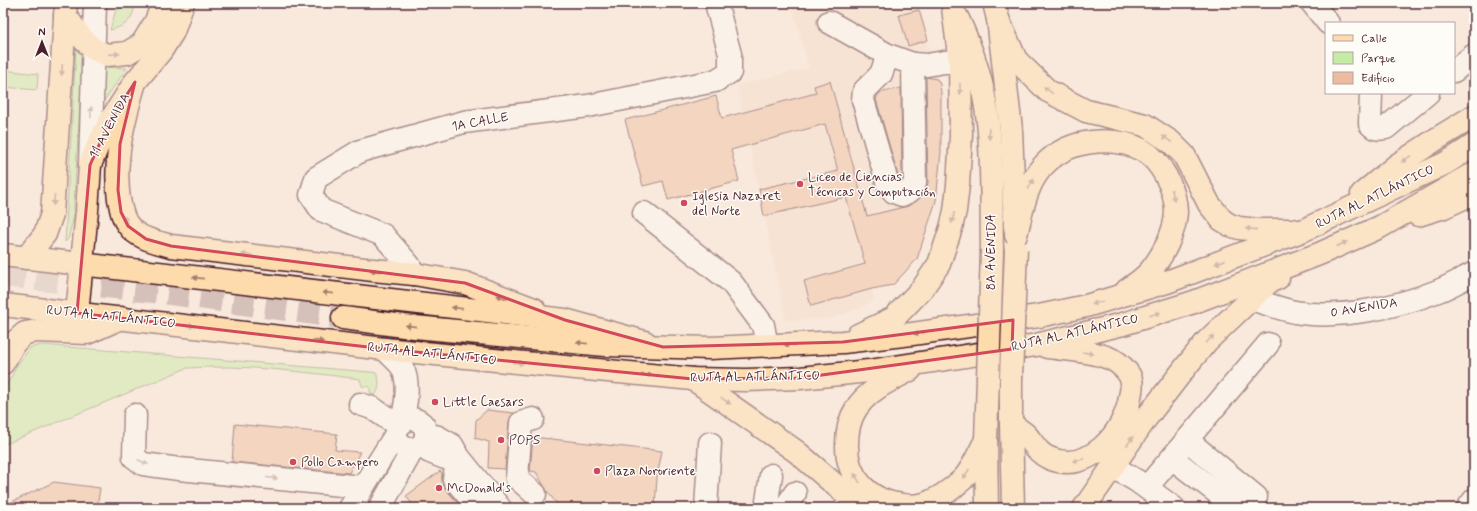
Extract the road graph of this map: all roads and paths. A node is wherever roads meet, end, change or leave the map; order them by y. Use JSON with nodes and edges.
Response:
{"nodes":[{"id":1,"x":96,"y":3,"type":"edge"},
{"id":2,"x":163,"y":3,"type":"edge"},
{"id":3,"x":183,"y":3,"type":"edge"},
{"id":4,"x":716,"y":3,"type":"edge"},
{"id":5,"x":1312,"y":3,"type":"edge"},
{"id":6,"x":952,"y":6,"type":"edge"},
{"id":7,"x":65,"y":9,"type":"edge"},
{"id":8,"x":996,"y":11,"type":"edge"},
{"id":9,"x":829,"y":22,"type":"dead end"},
{"id":10,"x":1327,"y":22,"type":"edge"},
{"id":11,"x":93,"y":49,"type":"junction"},
{"id":12,"x":888,"y":55,"type":"junction"},
{"id":13,"x":1474,"y":55,"type":"edge"},
{"id":14,"x":960,"y":62,"type":"junction"},
{"id":15,"x":913,"y":64,"type":"junction"},
{"id":16,"x":1455,"y":70,"type":"edge"},
{"id":17,"x":135,"y":82,"type":"junction"},
{"id":18,"x":1370,"y":94,"type":"edge"},
{"id":19,"x":1427,"y":94,"type":"edge"},
{"id":20,"x":1474,"y":116,"type":"edge"},
{"id":21,"x":1474,"y":146,"type":"edge"},
{"id":22,"x":90,"y":165,"type":"junction"},
{"id":23,"x":1474,"y":172,"type":"edge"},
{"id":24,"x":1474,"y":193,"type":"edge"},
{"id":25,"x":644,"y":213,"type":"dead end"},
{"id":26,"x":1332,"y":217,"type":"junction"},
{"id":27,"x":1380,"y":227,"type":"junction"},
{"id":28,"x":1304,"y":230,"type":"junction"},
{"id":29,"x":1016,"y":242,"type":"junction"},
{"id":30,"x":1319,"y":254,"type":"junction"},
{"id":31,"x":3,"y":255,"type":"edge"},
{"id":32,"x":26,"y":258,"type":"junction"},
{"id":33,"x":82,"y":264,"type":"junction"},
{"id":34,"x":414,"y":274,"type":"junction"},
{"id":35,"x":1474,"y":274,"type":"edge"},
{"id":36,"x":1119,"y":297,"type":"junction"},
{"id":37,"x":1251,"y":299,"type":"junction"},
{"id":38,"x":3,"y":305,"type":"edge"},
{"id":39,"x":77,"y":313,"type":"junction"},
{"id":40,"x":123,"y":318,"type":"junction"},
{"id":41,"x":343,"y":318,"type":"tunnel mouth"},
{"id":42,"x":565,"y":320,"type":"junction"},
{"id":43,"x":843,"y":342,"type":"junction"},
{"id":44,"x":1268,"y":344,"type":"dead end"},
{"id":45,"x":1036,"y":345,"type":"junction"},
{"id":46,"x":767,"y":346,"type":"junction"},
{"id":47,"x":663,"y":347,"type":"junction"},
{"id":48,"x":384,"y":349,"type":"junction"},
{"id":49,"x":926,"y":361,"type":"junction"},
{"id":50,"x":3,"y":363,"type":"edge"},
{"id":51,"x":694,"y":379,"type":"junction"},
{"id":52,"x":360,"y":404,"type":"dead end"},
{"id":53,"x":135,"y":415,"type":"dead end"},
{"id":54,"x":533,"y":419,"type":"dead end"},
{"id":55,"x":1011,"y":424,"type":"junction"},
{"id":56,"x":399,"y":428,"type":"junction"},
{"id":57,"x":986,"y":440,"type":"junction"},
{"id":58,"x":1187,"y":440,"type":"junction"},
{"id":59,"x":420,"y":443,"type":"junction"},
{"id":60,"x":710,"y":443,"type":"dead end"},
{"id":61,"x":458,"y":456,"type":"junction"},
{"id":62,"x":1172,"y":458,"type":"junction"},
{"id":63,"x":1112,"y":466,"type":"junction"},
{"id":64,"x":770,"y":475,"type":"dead end"},
{"id":65,"x":362,"y":487,"type":"junction"},
{"id":66,"x":1147,"y":487,"type":"junction"},
{"id":67,"x":535,"y":494,"type":"dead end"},
{"id":68,"x":1256,"y":497,"type":"dead end"},
{"id":69,"x":1474,"y":500,"type":"edge"},
{"id":70,"x":350,"y":508,"type":"edge"},
{"id":71,"x":380,"y":508,"type":"edge"},
{"id":72,"x":479,"y":508,"type":"edge"},
{"id":73,"x":500,"y":508,"type":"edge"},
{"id":74,"x":706,"y":508,"type":"edge"},
{"id":75,"x":766,"y":508,"type":"edge"},
{"id":76,"x":862,"y":508,"type":"edge"},
{"id":77,"x":987,"y":508,"type":"edge"},
{"id":78,"x":1013,"y":508,"type":"edge"},
{"id":79,"x":1084,"y":508,"type":"edge"},
{"id":80,"x":1174,"y":508,"type":"edge"},
{"id":81,"x":1237,"y":508,"type":"edge"},
{"id":82,"x":1468,"y":508,"type":"edge"}],
"edges":[{"from":1,"to":11,"type":"street"},
{"from":11,"to":2,"type":"main road","one_way":true},
{"from":3,"to":17,"type":"main road","name":"11 AVENIDA"},
{"from":4,"to":34,"type":"street","name":"1A CALLE"},
{"from":5,"to":10,"type":"street"},
{"from":6,"to":14,"type":"main road"},
{"from":6,"to":57,"type":"main road","name":"8A AVENIDA","one_way":true,"bridge":true},
{"from":7,"to":11,"type":"main road"},
{"from":7,"to":32,"type":"main road","one_way":true},
{"from":28,"to":8,"type":"main road","one_way":true},
{"from":8,"to":29,"type":"main road","name":"8A AVENIDA"},
{"from":9,"to":12,"type":"street"},
{"from":22,"to":11,"type":"street","one_way":true},
{"from":12,"to":15,"type":"street"},
{"from":12,"to":15,"type":"street"},
{"from":13,"to":16,"type":"street"},
{"from":14,"to":15,"type":"street"},
{"from":14,"to":43,"type":"main road","one_way":true},
{"from":17,"to":22,"type":"main road","name":"11 AVENIDA"},
{"from":34,"to":17,"type":"main road","one_way":true},
{"from":18,"to":19,"type":"street"},
{"from":20,"to":26,"type":"main road","one_way":true},
{"from":21,"to":26,"type":"main road","name":"RUTA AL ATLÁNTICO"},
{"from":22,"to":33,"type":"main road","name":"11 AVENIDA"},
{"from":23,"to":27,"type":"main road","name":"RUTA AL ATLÁNTICO"},
{"from":24,"to":27,"type":"main road"},
{"from":25,"to":46,"type":"street"},
{"from":26,"to":28,"type":"main road","name":"RUTA AL ATLÁNTICO"},
{"from":30,"to":27,"type":"main road","name":"RUTA AL ATLÁNTICO","one_way":true},
{"from":28,"to":36,"type":"main road","name":"RUTA AL ATLÁNTICO","one_way":true},
{"from":29,"to":36,"type":"main road","one_way":true},
{"from":29,"to":55,"type":"main road","name":"8A AVENIDA","bridge":true},
{"from":30,"to":37,"type":"main road"},
{"from":45,"to":30,"type":"main road","name":"RUTA AL ATLÁNTICO","one_way":true},
{"from":31,"to":32,"type":"main road","name":"RUTA AL ATLÁNTICO"},
{"from":32,"to":33,"type":"main road","name":"RUTA AL ATLÁNTICO"},
{"from":33,"to":39,"type":"main road","name":"11 AVENIDA"},
{"from":42,"to":33,"type":"main road","name":"RUTA AL ATLÁNTICO","one_way":true},
{"from":42,"to":34,"type":"main road","one_way":true},
{"from":35,"to":37,"type":"street","name":"0 AVENIDA"},
{"from":36,"to":43,"type":"main road","name":"RUTA AL ATLÁNTICO","one_way":true},
{"from":63,"to":37,"type":"main road","one_way":true},
{"from":38,"to":39,"type":"main road","name":"RUTA AL ATLÁNTICO"},
{"from":39,"to":40,"type":"main road","name":"RUTA AL ATLÁNTICO"},
{"from":40,"to":48,"type":"main road","name":"RUTA AL ATLÁNTICO","one_way":true},
{"from":40,"to":50,"type":"main road"},
{"from":47,"to":41,"type":"main road","name":"RUTA AL ATLÁNTICO","one_way":true},
{"from":42,"to":47,"type":"main road","name":"RUTA AL ATLÁNTICO"},
{"from":43,"to":46,"type":"main road","name":"RUTA AL ATLÁNTICO","one_way":true},
{"from":44,"to":58,"type":"street"},
{"from":45,"to":49,"type":"main road","name":"RUTA AL ATLÁNTICO"},
{"from":45,"to":55,"type":"main road","one_way":true},
{"from":46,"to":47,"type":"main road","name":"RUTA AL ATLÁNTICO"},
{"from":48,"to":51,"type":"main road","name":"RUTA AL ATLÁNTICO","one_way":true},
{"from":48,"to":56,"type":"street"},
{"from":49,"to":51,"type":"main road","name":"RUTA AL ATLÁNTICO"},
{"from":57,"to":49,"type":"main road","one_way":true},
{"from":51,"to":76,"type":"main road","one_way":true},
{"from":52,"to":56,"type":"street"},
{"from":53,"to":65,"type":"street","one_way":true},
{"from":54,"to":67,"type":"street"},
{"from":55,"to":78,"type":"main road","name":"8A AVENIDA"},
{"from":56,"to":59,"type":"street"},
{"from":56,"to":65,"type":"street"},
{"from":57,"to":77,"type":"main road","name":"8A AVENIDA"},
{"from":58,"to":62,"type":"street"},
{"from":58,"to":68,"type":"street"},
{"from":59,"to":61,"type":"street"},
{"from":59,"to":71,"type":"street"},
{"from":60,"to":74,"type":"street"},
{"from":61,"to":72,"type":"street"},
{"from":61,"to":73,"type":"street"},
{"from":62,"to":66,"type":"street"},
{"from":62,"to":81,"type":"street"},
{"from":63,"to":66,"type":"street"},
{"from":63,"to":79,"type":"main road"},
{"from":64,"to":75,"type":"street"},
{"from":65,"to":70,"type":"street"},
{"from":66,"to":80,"type":"street"},
{"from":69,"to":82,"type":"street"}]}
